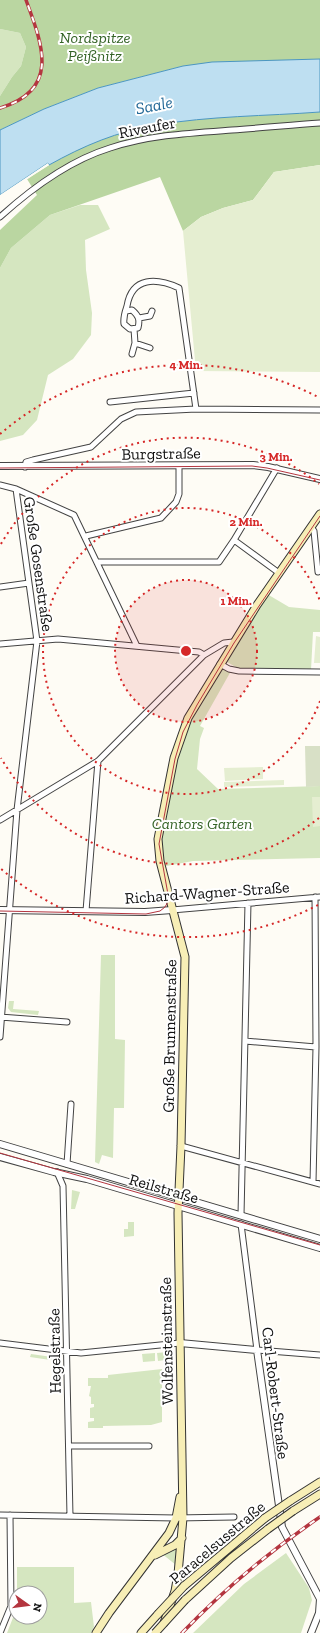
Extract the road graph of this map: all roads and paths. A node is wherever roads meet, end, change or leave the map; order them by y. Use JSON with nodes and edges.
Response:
{"nodes":[{"id":1,"x":320,"y":123,"type":"edge"},
{"id":2,"x":0,"y":217,"type":"edge"},
{"id":3,"x":152,"y":310,"type":"dead end"},
{"id":4,"x":126,"y":311,"type":"junction"},
{"id":5,"x":139,"y":318,"type":"junction"},
{"id":6,"x":134,"y":329,"type":"junction"},
{"id":7,"x":135,"y":343,"type":"junction"},
{"id":8,"x":150,"y":348,"type":"dead end"},
{"id":9,"x":132,"y":354,"type":"dead end"},
{"id":10,"x":194,"y":393,"type":"junction"},
{"id":11,"x":110,"y":402,"type":"dead end"},
{"id":12,"x":196,"y":409,"type":"junction"},
{"id":13,"x":320,"y":410,"type":"edge"},
{"id":14,"x":0,"y":466,"type":"edge"},
{"id":15,"x":179,"y":466,"type":"junction"},
{"id":16,"x":25,"y":467,"type":"junction"},
{"id":17,"x":277,"y":468,"type":"junction"},
{"id":18,"x":320,"y":479,"type":"edge"},
{"id":19,"x":0,"y":486,"type":"edge"},
{"id":20,"x":16,"y":490,"type":"junction"},
{"id":21,"x":320,"y":514,"type":"edge"},
{"id":22,"x":311,"y":528,"type":"junction"},
{"id":23,"x":86,"y":536,"type":"junction"},
{"id":24,"x":234,"y":540,"type":"junction"},
{"id":25,"x":97,"y":562,"type":"junction"},
{"id":26,"x":279,"y":572,"type":"junction"},
{"id":27,"x":318,"y":572,"type":"dead end"},
{"id":28,"x":29,"y":583,"type":"junction"},
{"id":29,"x":0,"y":587,"type":"edge"},
{"id":30,"x":37,"y":641,"type":"junction"},
{"id":31,"x":233,"y":642,"type":"junction"},
{"id":32,"x":0,"y":644,"type":"edge"},
{"id":33,"x":137,"y":646,"type":"junction"},
{"id":34,"x":204,"y":655,"type":"junction"},
{"id":35,"x":220,"y":664,"type":"junction"},
{"id":36,"x":320,"y":672,"type":"edge"},
{"id":37,"x":98,"y":761,"type":"junction"},
{"id":38,"x":17,"y":810,"type":"junction"},
{"id":39,"x":0,"y":820,"type":"edge"},
{"id":40,"x":318,"y":897,"type":"edge"},
{"id":41,"x":248,"y":903,"type":"junction"},
{"id":42,"x":0,"y":910,"type":"edge"},
{"id":43,"x":11,"y":910,"type":"junction"},
{"id":44,"x":172,"y":910,"type":"junction"},
{"id":45,"x":86,"y":911,"type":"junction"},
{"id":46,"x":1,"y":1017,"type":"edge"},
{"id":47,"x":67,"y":1022,"type":"dead end"},
{"id":48,"x":0,"y":1037,"type":"edge"},
{"id":49,"x":245,"y":1041,"type":"junction"},
{"id":50,"x":316,"y":1047,"type":"junction"},
{"id":51,"x":70,"y":1104,"type":"dead end"},
{"id":52,"x":0,"y":1144,"type":"edge"},
{"id":53,"x":181,"y":1146,"type":"junction"},
{"id":54,"x":0,"y":1156,"type":"edge"},
{"id":55,"x":242,"y":1162,"type":"junction"},
{"id":56,"x":68,"y":1164,"type":"junction"},
{"id":57,"x":57,"y":1172,"type":"junction"},
{"id":58,"x":71,"y":1176,"type":"junction"},
{"id":59,"x":313,"y":1182,"type":"junction"},
{"id":60,"x":320,"y":1184,"type":"edge"},
{"id":61,"x":63,"y":1186,"type":"junction"},
{"id":62,"x":180,"y":1196,"type":"junction"},
{"id":63,"x":178,"y":1206,"type":"junction"},
{"id":64,"x":241,"y":1215,"type":"junction"},
{"id":65,"x":241,"y":1224,"type":"junction"},
{"id":66,"x":320,"y":1239,"type":"edge"},
{"id":67,"x":320,"y":1248,"type":"edge"},
{"id":68,"x":0,"y":1343,"type":"edge"},
{"id":69,"x":180,"y":1343,"type":"junction"},
{"id":70,"x":257,"y":1350,"type":"junction"},
{"id":71,"x":66,"y":1352,"type":"junction"},
{"id":72,"x":320,"y":1355,"type":"edge"},
{"id":73,"x":69,"y":1446,"type":"junction"},
{"id":74,"x":149,"y":1446,"type":"dead end"},
{"id":75,"x":320,"y":1482,"type":"edge"},
{"id":76,"x":320,"y":1494,"type":"edge"},
{"id":77,"x":0,"y":1514,"type":"edge"},
{"id":78,"x":10,"y":1515,"type":"junction"},
{"id":79,"x":70,"y":1516,"type":"junction"},
{"id":80,"x":234,"y":1517,"type":"dead end"},
{"id":81,"x":180,"y":1518,"type":"junction"},
{"id":82,"x":182,"y":1538,"type":"junction"},
{"id":83,"x":155,"y":1555,"type":"junction"},
{"id":84,"x":320,"y":1607,"type":"edge"},
{"id":85,"x":0,"y":1633,"type":"edge"},
{"id":86,"x":96,"y":1633,"type":"edge"},
{"id":87,"x":141,"y":1633,"type":"edge"},
{"id":88,"x":155,"y":1633,"type":"edge"},
{"id":89,"x":159,"y":1633,"type":"edge"},
{"id":90,"x":311,"y":1633,"type":"edge"}],
"edges":[{"from":1,"to":2,"type":"street","name":"Riveufer"},
{"from":3,"to":5,"type":"street"},
{"from":4,"to":5,"type":"street"},
{"from":4,"to":6,"type":"street"},
{"from":4,"to":10,"type":"street"},
{"from":5,"to":6,"type":"street"},
{"from":6,"to":7,"type":"street"},
{"from":7,"to":8,"type":"street"},
{"from":7,"to":9,"type":"street"},
{"from":10,"to":11,"type":"street"},
{"from":10,"to":12,"type":"street"},
{"from":12,"to":13,"type":"street"},
{"from":12,"to":16,"type":"street"},
{"from":14,"to":16,"type":"street","name":"Burgstraße"},
{"from":15,"to":16,"type":"street","name":"Burgstraße"},
{"from":15,"to":17,"type":"street","name":"Burgstraße"},
{"from":15,"to":23,"type":"street"},
{"from":17,"to":18,"type":"street","name":"Burgstraße"},
{"from":17,"to":24,"type":"street"},
{"from":19,"to":20,"type":"street"},
{"from":20,"to":23,"type":"street"},
{"from":20,"to":28,"type":"street","name":"Große Gosenstraße"},
{"from":21,"to":22,"type":"main road","name":"Große Brunnenstraße"},
{"from":22,"to":26,"type":"main road","name":"Große Brunnenstraße"},
{"from":22,"to":27,"type":"street"},
{"from":23,"to":25,"type":"street"},
{"from":24,"to":25,"type":"street"},
{"from":24,"to":26,"type":"street"},
{"from":25,"to":33,"type":"street"},
{"from":26,"to":31,"type":"main road","name":"Große Brunnenstraße"},
{"from":28,"to":29,"type":"street"},
{"from":28,"to":30,"type":"street","name":"Große Gosenstraße"},
{"from":30,"to":32,"type":"street"},
{"from":30,"to":33,"type":"street"},
{"from":30,"to":38,"type":"street","name":"Große Gosenstraße"},
{"from":31,"to":34,"type":"street"},
{"from":31,"to":35,"type":"main road","name":"Große Brunnenstraße"},
{"from":33,"to":34,"type":"street"},
{"from":34,"to":37,"type":"street"},
{"from":35,"to":36,"type":"street"},
{"from":35,"to":44,"type":"main road","name":"Große Brunnenstraße"},
{"from":37,"to":38,"type":"street"},
{"from":37,"to":45,"type":"street"},
{"from":38,"to":39,"type":"street"},
{"from":38,"to":43,"type":"street","name":"Große Gosenstraße"},
{"from":40,"to":41,"type":"street","name":"Richard-Wagner-Straße"},
{"from":40,"to":50,"type":"street"},
{"from":41,"to":44,"type":"street","name":"Richard-Wagner-Straße"},
{"from":41,"to":49,"type":"street"},
{"from":42,"to":43,"type":"street","name":"Richard-Wagner-Straße"},
{"from":43,"to":45,"type":"street","name":"Richard-Wagner-Straße"},
{"from":43,"to":46,"type":"street","name":"Große Gosenstraße"},
{"from":44,"to":45,"type":"street","name":"Richard-Wagner-Straße"},
{"from":44,"to":53,"type":"main road","name":"Große Brunnenstraße"},
{"from":46,"to":47,"type":"street"},
{"from":46,"to":48,"type":"street","name":"Große Gosenstraße"},
{"from":49,"to":50,"type":"street"},
{"from":49,"to":55,"type":"street"},
{"from":50,"to":59,"type":"street"},
{"from":51,"to":56,"type":"street"},
{"from":52,"to":56,"type":"street","name":"Reilstraße"},
{"from":53,"to":55,"type":"street"},
{"from":53,"to":62,"type":"main road","name":"Große Brunnenstraße"},
{"from":54,"to":57,"type":"street","name":"Reilstraße"},
{"from":55,"to":59,"type":"street"},
{"from":55,"to":64,"type":"street"},
{"from":56,"to":62,"type":"street","name":"Reilstraße"},
{"from":57,"to":58,"type":"street","name":"Reilstraße"},
{"from":57,"to":61,"type":"street","name":"Hegelstraße"},
{"from":58,"to":61,"type":"street"},
{"from":58,"to":63,"type":"street","name":"Reilstraße"},
{"from":59,"to":60,"type":"street"},
{"from":61,"to":71,"type":"street","name":"Hegelstraße"},
{"from":62,"to":63,"type":"main road","name":"Wolfensteinstraße"},
{"from":62,"to":64,"type":"street","name":"Reilstraße"},
{"from":63,"to":65,"type":"street","name":"Reilstraße"},
{"from":63,"to":69,"type":"main road","name":"Wolfensteinstraße"},
{"from":64,"to":66,"type":"street","name":"Reilstraße"},
{"from":65,"to":67,"type":"street","name":"Reilstraße"},
{"from":65,"to":70,"type":"street","name":"Carl-Robert-Straße"},
{"from":68,"to":71,"type":"street"},
{"from":69,"to":70,"type":"street"},
{"from":69,"to":71,"type":"street"},
{"from":69,"to":81,"type":"main road","name":"Wolfensteinstraße"},
{"from":70,"to":72,"type":"street"},
{"from":70,"to":84,"type":"street","name":"Carl-Robert-Straße"},
{"from":71,"to":73,"type":"street","name":"Hegelstraße"},
{"from":73,"to":74,"type":"street"},
{"from":73,"to":79,"type":"street","name":"Hegelstraße"},
{"from":75,"to":87,"type":"main road","name":"Paracelsusstraße","bridge":true},
{"from":76,"to":88,"type":"main road","name":"Paracelsusstraße","bridge":true},
{"from":77,"to":78,"type":"street"},
{"from":78,"to":79,"type":"street"},
{"from":78,"to":85,"type":"street"},
{"from":79,"to":81,"type":"street"},
{"from":80,"to":81,"type":"street"},
{"from":81,"to":82,"type":"main road","name":"Wolfensteinstraße"},
{"from":81,"to":83,"type":"main road","name":"Wolfensteinstraße"},
{"from":82,"to":83,"type":"main road","name":"Wolfensteinstraße"},
{"from":82,"to":89,"type":"main road","name":"Wolfensteinstraße"},
{"from":83,"to":86,"type":"main road","name":"Wolfensteinstraße"},
{"from":84,"to":90,"type":"street"}]}
